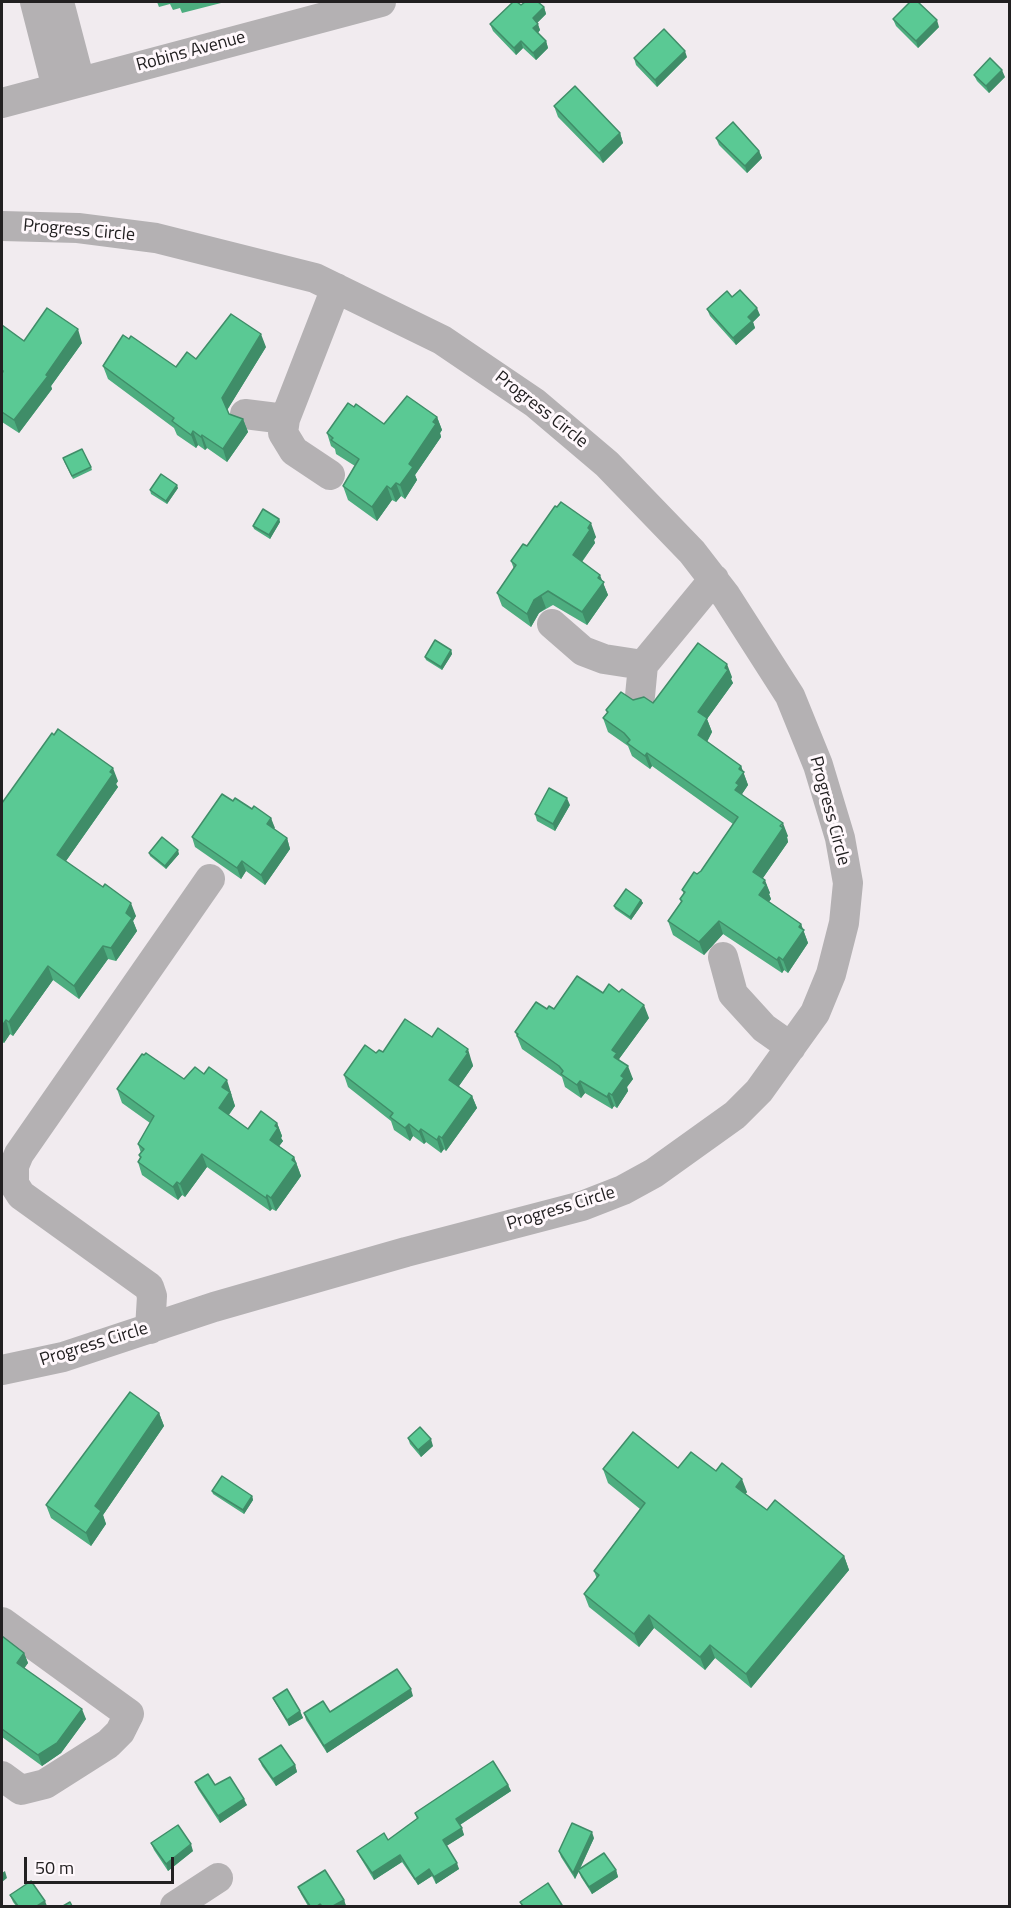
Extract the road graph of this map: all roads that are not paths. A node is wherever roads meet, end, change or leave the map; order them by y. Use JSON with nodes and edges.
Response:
{"nodes":[{"id":1,"x":35,"y":2,"type":"edge"},
{"id":2,"x":58,"y":2,"type":"edge"},
{"id":3,"x":381,"y":2,"type":"edge"},
{"id":4,"x":69,"y":85,"type":"junction"},
{"id":5,"x":2,"y":103,"type":"edge"},
{"id":6,"x":2,"y":226,"type":"edge"},
{"id":7,"x":336,"y":288,"type":"junction"},
{"id":8,"x":245,"y":414,"type":"dead end"},
{"id":9,"x":285,"y":419,"type":"junction"},
{"id":10,"x":330,"y":475,"type":"dead end"},
{"id":11,"x":714,"y":579,"type":"junction"},
{"id":12,"x":552,"y":624,"type":"dead end"},
{"id":13,"x":643,"y":665,"type":"junction"},
{"id":14,"x":640,"y":696,"type":"edge"},
{"id":15,"x":210,"y":879,"type":"dead end"},
{"id":16,"x":723,"y":957,"type":"dead end"},
{"id":17,"x":791,"y":1047,"type":"junction"},
{"id":18,"x":150,"y":1329,"type":"junction"},
{"id":19,"x":2,"y":1370,"type":"edge"},
{"id":20,"x":2,"y":1622,"type":"edge"},
{"id":21,"x":2,"y":1776,"type":"edge"},
{"id":22,"x":218,"y":1878,"type":"dead end"},
{"id":23,"x":175,"y":1906,"type":"edge"}],
"edges":[{"from":1,"to":4,"type":"street"},
{"from":2,"to":4,"type":"street"},
{"from":3,"to":4,"type":"street","name":"Robins Avenue"},
{"from":4,"to":5,"type":"street","name":"Robins Avenue"},
{"from":6,"to":7,"type":"street","name":"Progress Circle"},
{"from":7,"to":9,"type":"street"},
{"from":7,"to":11,"type":"street","name":"Progress Circle"},
{"from":8,"to":9,"type":"street"},
{"from":9,"to":10,"type":"street"},
{"from":11,"to":13,"type":"street"},
{"from":11,"to":17,"type":"street","name":"Progress Circle"},
{"from":12,"to":13,"type":"street"},
{"from":13,"to":14,"type":"street"},
{"from":15,"to":18,"type":"street"},
{"from":16,"to":17,"type":"street"},
{"from":17,"to":18,"type":"street","name":"Progress Circle"},
{"from":18,"to":19,"type":"street","name":"Progress Circle"},
{"from":20,"to":21,"type":"street"},
{"from":22,"to":23,"type":"street"}]}
